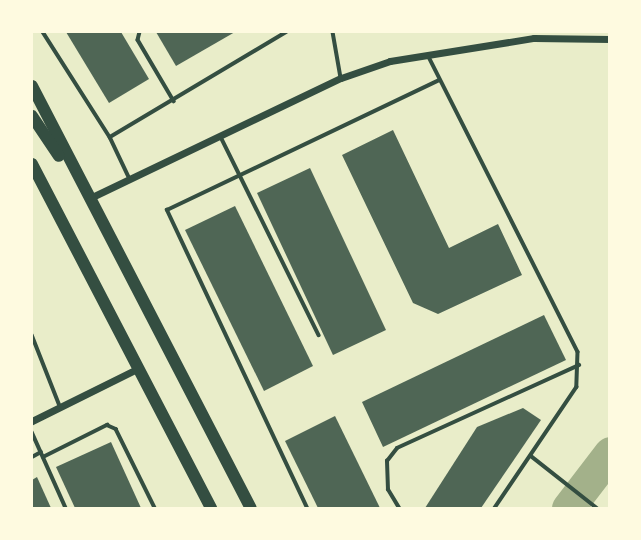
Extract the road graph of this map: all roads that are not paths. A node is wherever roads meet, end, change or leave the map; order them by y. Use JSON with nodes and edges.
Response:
{"nodes":[{"id":1,"x":43,"y":32,"type":"edge"},
{"id":2,"x":140,"y":32,"type":"edge"},
{"id":3,"x":286,"y":32,"type":"edge"},
{"id":4,"x":334,"y":32,"type":"edge"},
{"id":5,"x":610,"y":39,"type":"edge"},
{"id":6,"x":429,"y":54,"type":"junction"},
{"id":7,"x":341,"y":78,"type":"junction"},
{"id":8,"x":439,"y":80,"type":"junction"},
{"id":9,"x":32,"y":86,"type":"edge"},
{"id":10,"x":174,"y":101,"type":"junction"},
{"id":11,"x":32,"y":116,"type":"edge"},
{"id":12,"x":220,"y":135,"type":"junction"},
{"id":13,"x":110,"y":137,"type":"junction"},
{"id":14,"x":32,"y":164,"type":"edge"},
{"id":15,"x":32,"y":176,"type":"edge"},
{"id":16,"x":239,"y":176,"type":"junction"},
{"id":17,"x":130,"y":179,"type":"junction"},
{"id":18,"x":41,"y":186,"type":"junction"},
{"id":19,"x":89,"y":199,"type":"junction"},
{"id":20,"x":32,"y":335,"type":"edge"},
{"id":21,"x":320,"y":335,"type":"dead end"},
{"id":22,"x":34,"y":348,"type":"edge"},
{"id":23,"x":579,"y":365,"type":"junction"},
{"id":24,"x":139,"y":368,"type":"junction"},
{"id":25,"x":60,"y":406,"type":"junction"},
{"id":26,"x":32,"y":421,"type":"edge"},
{"id":27,"x":32,"y":432,"type":"edge"},
{"id":28,"x":42,"y":454,"type":"junction"},
{"id":29,"x":531,"y":456,"type":"junction"},
{"id":30,"x":32,"y":457,"type":"edge"},
{"id":31,"x":66,"y":509,"type":"edge"},
{"id":32,"x":155,"y":509,"type":"edge"},
{"id":33,"x":211,"y":509,"type":"edge"},
{"id":34,"x":251,"y":509,"type":"edge"},
{"id":35,"x":307,"y":509,"type":"edge"},
{"id":36,"x":400,"y":509,"type":"edge"},
{"id":37,"x":495,"y":509,"type":"edge"},
{"id":38,"x":597,"y":509,"type":"edge"}],
"edges":[{"from":1,"to":13,"type":"lane"},
{"from":2,"to":10,"type":"lane"},
{"from":3,"to":10,"type":"lane"},
{"from":4,"to":7,"type":"lane"},
{"from":5,"to":6,"type":"street"},
{"from":6,"to":7,"type":"street"},
{"from":6,"to":8,"type":"lane"},
{"from":7,"to":12,"type":"street"},
{"from":8,"to":16,"type":"lane"},
{"from":8,"to":23,"type":"lane"},
{"from":9,"to":19,"type":"main road"},
{"from":10,"to":13,"type":"lane"},
{"from":11,"to":19,"type":"main road"},
{"from":12,"to":16,"type":"lane"},
{"from":12,"to":17,"type":"street"},
{"from":13,"to":17,"type":"lane"},
{"from":14,"to":18,"type":"main road"},
{"from":15,"to":18,"type":"main road"},
{"from":16,"to":21,"type":"lane"},
{"from":16,"to":35,"type":"lane"},
{"from":17,"to":19,"type":"street"},
{"from":18,"to":24,"type":"main road"},
{"from":19,"to":34,"type":"main road"},
{"from":20,"to":22,"type":"lane"},
{"from":22,"to":25,"type":"lane"},
{"from":23,"to":29,"type":"lane"},
{"from":23,"to":36,"type":"lane"},
{"from":24,"to":25,"type":"street"},
{"from":24,"to":33,"type":"main road"},
{"from":25,"to":26,"type":"street"},
{"from":27,"to":28,"type":"lane"},
{"from":28,"to":30,"type":"lane"},
{"from":28,"to":31,"type":"lane"},
{"from":28,"to":32,"type":"lane"},
{"from":29,"to":37,"type":"lane"},
{"from":29,"to":38,"type":"lane"}]}
